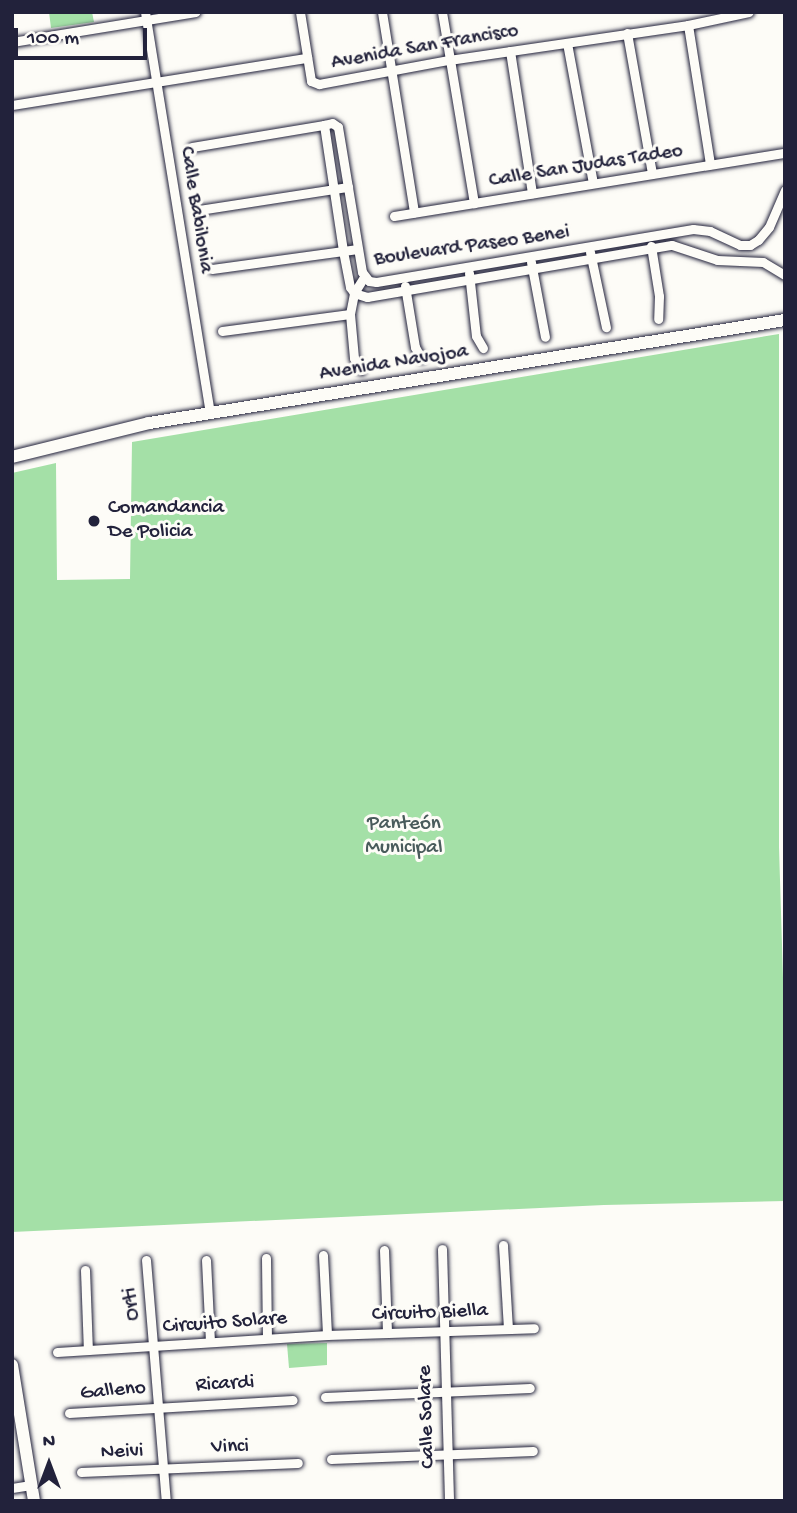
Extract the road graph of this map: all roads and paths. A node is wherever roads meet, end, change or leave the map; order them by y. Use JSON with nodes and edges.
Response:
{"nodes":[{"id":1,"x":196,"y":12,"type":"edge"},
{"id":2,"x":300,"y":12,"type":"edge"},
{"id":3,"x":382,"y":12,"type":"edge"},
{"id":4,"x":442,"y":12,"type":"edge"},
{"id":5,"x":749,"y":12,"type":"edge"},
{"id":6,"x":146,"y":16,"type":"edge"},
{"id":7,"x":688,"y":25,"type":"junction"},
{"id":8,"x":627,"y":33,"type":"junction"},
{"id":9,"x":12,"y":42,"type":"edge"},
{"id":10,"x":567,"y":43,"type":"junction"},
{"id":11,"x":510,"y":51,"type":"junction"},
{"id":12,"x":307,"y":58,"type":"junction"},
{"id":13,"x":449,"y":60,"type":"junction"},
{"id":14,"x":391,"y":70,"type":"junction"},
{"id":15,"x":156,"y":81,"type":"junction"},
{"id":16,"x":12,"y":104,"type":"edge"},
{"id":17,"x":324,"y":125,"type":"junction"},
{"id":18,"x":192,"y":148,"type":"dead end"},
{"id":19,"x":785,"y":153,"type":"edge"},
{"id":20,"x":710,"y":164,"type":"junction"},
{"id":21,"x":652,"y":174,"type":"junction"},
{"id":22,"x":593,"y":183,"type":"junction"},
{"id":23,"x":348,"y":187,"type":"junction"},
{"id":24,"x":334,"y":189,"type":"junction"},
{"id":25,"x":785,"y":190,"type":"edge"},
{"id":26,"x":532,"y":193,"type":"junction"},
{"id":27,"x":474,"y":203,"type":"junction"},
{"id":28,"x":199,"y":210,"type":"dead end"},
{"id":29,"x":414,"y":212,"type":"junction"},
{"id":30,"x":394,"y":216,"type":"dead end"},
{"id":31,"x":650,"y":237,"type":"junction"},
{"id":32,"x":754,"y":243,"type":"junction"},
{"id":33,"x":589,"y":247,"type":"junction"},
{"id":34,"x":358,"y":249,"type":"junction"},
{"id":35,"x":652,"y":249,"type":"junction"},
{"id":36,"x":343,"y":251,"type":"junction"},
{"id":37,"x":591,"y":258,"type":"junction"},
{"id":38,"x":753,"y":260,"type":"junction"},
{"id":39,"x":531,"y":262,"type":"junction"},
{"id":40,"x":468,"y":268,"type":"junction"},
{"id":41,"x":212,"y":269,"type":"dead end"},
{"id":42,"x":785,"y":275,"type":"edge"},
{"id":43,"x":364,"y":277,"type":"junction"},
{"id":44,"x":403,"y":278,"type":"junction"},
{"id":45,"x":470,"y":279,"type":"junction"},
{"id":46,"x":406,"y":290,"type":"junction"},
{"id":47,"x":354,"y":293,"type":"junction"},
{"id":48,"x":351,"y":314,"type":"junction"},
{"id":49,"x":658,"y":319,"type":"dead end"},
{"id":50,"x":785,"y":320,"type":"edge"},
{"id":51,"x":606,"y":327,"type":"dead end"},
{"id":52,"x":222,"y":331,"type":"dead end"},
{"id":53,"x":545,"y":337,"type":"dead end"},
{"id":54,"x":483,"y":348,"type":"dead end"},
{"id":55,"x":421,"y":358,"type":"dead end"},
{"id":56,"x":361,"y":370,"type":"dead end"},
{"id":57,"x":210,"y":414,"type":"junction"},
{"id":58,"x":12,"y":457,"type":"edge"},
{"id":59,"x":503,"y":1245,"type":"dead end"},
{"id":60,"x":442,"y":1248,"type":"dead end"},
{"id":61,"x":384,"y":1250,"type":"dead end"},
{"id":62,"x":323,"y":1255,"type":"dead end"},
{"id":63,"x":266,"y":1258,"type":"dead end"},
{"id":64,"x":206,"y":1259,"type":"dead end"},
{"id":65,"x":146,"y":1260,"type":"dead end"},
{"id":66,"x":85,"y":1270,"type":"dead end"},
{"id":67,"x":534,"y":1328,"type":"dead end"},
{"id":68,"x":508,"y":1329,"type":"junction"},
{"id":69,"x":443,"y":1332,"type":"junction"},
{"id":70,"x":387,"y":1333,"type":"junction"},
{"id":71,"x":327,"y":1335,"type":"junction"},
{"id":72,"x":267,"y":1338,"type":"junction"},
{"id":73,"x":210,"y":1342,"type":"junction"},
{"id":74,"x":154,"y":1345,"type":"junction"},
{"id":75,"x":88,"y":1350,"type":"junction"},
{"id":76,"x":57,"y":1352,"type":"dead end"},
{"id":77,"x":12,"y":1366,"type":"edge"},
{"id":78,"x":530,"y":1388,"type":"dead end"},
{"id":79,"x":445,"y":1393,"type":"junction"},
{"id":80,"x":325,"y":1397,"type":"dead end"},
{"id":81,"x":293,"y":1400,"type":"dead end"},
{"id":82,"x":160,"y":1406,"type":"junction"},
{"id":83,"x":69,"y":1413,"type":"dead end"},
{"id":84,"x":17,"y":1425,"type":"edge"},
{"id":85,"x":533,"y":1451,"type":"dead end"},
{"id":86,"x":447,"y":1455,"type":"junction"},
{"id":87,"x":331,"y":1459,"type":"dead end"},
{"id":88,"x":298,"y":1463,"type":"dead end"},
{"id":89,"x":163,"y":1469,"type":"junction"},
{"id":90,"x":81,"y":1472,"type":"dead end"},
{"id":91,"x":32,"y":1485,"type":"junction"},
{"id":92,"x":12,"y":1488,"type":"edge"},
{"id":93,"x":34,"y":1501,"type":"edge"},
{"id":94,"x":166,"y":1501,"type":"edge"},
{"id":95,"x":449,"y":1501,"type":"edge"}],
"edges":[{"from":1,"to":6,"type":"street"},
{"from":2,"to":12,"type":"street"},
{"from":3,"to":14,"type":"street"},
{"from":4,"to":13,"type":"street"},
{"from":5,"to":7,"type":"street","name":"Avenida San Francisco"},
{"from":6,"to":9,"type":"street"},
{"from":6,"to":15,"type":"street","name":"Calle Babilonia"},
{"from":7,"to":8,"type":"street","name":"Avenida San Francisco"},
{"from":7,"to":20,"type":"street"},
{"from":8,"to":10,"type":"street","name":"Avenida San Francisco"},
{"from":8,"to":21,"type":"street"},
{"from":10,"to":11,"type":"street","name":"Avenida San Francisco"},
{"from":10,"to":22,"type":"street"},
{"from":11,"to":13,"type":"street","name":"Avenida San Francisco"},
{"from":11,"to":26,"type":"street"},
{"from":12,"to":14,"type":"street","name":"Avenida San Francisco"},
{"from":12,"to":15,"type":"street","name":"Avenida San Francisco"},
{"from":13,"to":14,"type":"street","name":"Avenida San Francisco"},
{"from":13,"to":27,"type":"street"},
{"from":14,"to":29,"type":"street"},
{"from":15,"to":16,"type":"street","name":"Avenida San Francisco"},
{"from":15,"to":57,"type":"street","name":"Calle Babilonia"},
{"from":17,"to":18,"type":"street"},
{"from":17,"to":23,"type":"street","name":"Boulevard Paseo Benei"},
{"from":17,"to":24,"type":"street","name":"Boulevard Paseo Benei"},
{"from":19,"to":20,"type":"street","name":"Calle San Judas Tadeo"},
{"from":20,"to":21,"type":"street","name":"Calle San Judas Tadeo"},
{"from":21,"to":22,"type":"street","name":"Calle San Judas Tadeo"},
{"from":22,"to":26,"type":"street","name":"Calle San Judas Tadeo"},
{"from":23,"to":24,"type":"street"},
{"from":23,"to":34,"type":"street","name":"Boulevard Paseo Benei"},
{"from":24,"to":28,"type":"street"},
{"from":24,"to":36,"type":"street","name":"Boulevard Paseo Benei"},
{"from":25,"to":32,"type":"street"},
{"from":26,"to":27,"type":"street","name":"Calle San Judas Tadeo"},
{"from":27,"to":29,"type":"street","name":"Calle San Judas Tadeo"},
{"from":29,"to":30,"type":"street","name":"Calle San Judas Tadeo"},
{"from":31,"to":32,"type":"street","name":"Boulevard Paseo Benei"},
{"from":31,"to":33,"type":"street","name":"Boulevard Paseo Benei"},
{"from":31,"to":35,"type":"street"},
{"from":32,"to":38,"type":"street"},
{"from":33,"to":37,"type":"street"},
{"from":33,"to":39,"type":"street","name":"Boulevard Paseo Benei"},
{"from":34,"to":36,"type":"street"},
{"from":34,"to":43,"type":"street","name":"Boulevard Paseo Benei"},
{"from":35,"to":37,"type":"street","name":"Boulevard Paseo Benei"},
{"from":35,"to":38,"type":"street","name":"Boulevard Paseo Benei"},
{"from":35,"to":49,"type":"street"},
{"from":36,"to":41,"type":"street"},
{"from":36,"to":47,"type":"street","name":"Boulevard Paseo Benei"},
{"from":37,"to":39,"type":"street","name":"Boulevard Paseo Benei"},
{"from":37,"to":51,"type":"street"},
{"from":38,"to":42,"type":"street","name":"Boulevard Paseo Benei"},
{"from":39,"to":40,"type":"street","name":"Boulevard Paseo Benei"},
{"from":39,"to":45,"type":"street","name":"Boulevard Paseo Benei"},
{"from":39,"to":53,"type":"street"},
{"from":40,"to":44,"type":"street","name":"Boulevard Paseo Benei"},
{"from":40,"to":45,"type":"street"},
{"from":43,"to":44,"type":"street","name":"Boulevard Paseo Benei"},
{"from":43,"to":47,"type":"street"},
{"from":44,"to":46,"type":"street"},
{"from":45,"to":46,"type":"street","name":"Boulevard Paseo Benei"},
{"from":45,"to":54,"type":"street"},
{"from":46,"to":47,"type":"street","name":"Boulevard Paseo Benei"},
{"from":46,"to":55,"type":"street"},
{"from":47,"to":48,"type":"street"},
{"from":48,"to":52,"type":"street"},
{"from":48,"to":56,"type":"street"},
{"from":50,"to":57,"type":"street","name":"Avenida Navojoa"},
{"from":57,"to":58,"type":"street","name":"Avenida Navojoa"},
{"from":59,"to":68,"type":"street"},
{"from":60,"to":69,"type":"street","name":"Calle Solare"},
{"from":61,"to":70,"type":"street"},
{"from":62,"to":71,"type":"street"},
{"from":63,"to":72,"type":"street"},
{"from":64,"to":73,"type":"street"},
{"from":65,"to":74,"type":"street","name":"Orti"},
{"from":66,"to":75,"type":"street"},
{"from":67,"to":68,"type":"street","name":"Circuito Biella"},
{"from":68,"to":69,"type":"street","name":"Circuito Biella"},
{"from":69,"to":70,"type":"street","name":"Circuito Biella"},
{"from":69,"to":79,"type":"street","name":"Calle Solare"},
{"from":70,"to":71,"type":"street","name":"Circuito Biella"},
{"from":71,"to":72,"type":"street","name":"Circuito Solare"},
{"from":72,"to":73,"type":"street","name":"Circuito Solare"},
{"from":73,"to":74,"type":"street","name":"Circuito Solare"},
{"from":74,"to":75,"type":"street"},
{"from":74,"to":82,"type":"street","name":"Circuito Solare"},
{"from":75,"to":76,"type":"street"},
{"from":77,"to":84,"type":"street"},
{"from":78,"to":79,"type":"street"},
{"from":79,"to":80,"type":"street"},
{"from":79,"to":86,"type":"street","name":"Calle Solare"},
{"from":81,"to":82,"type":"street","name":"Ricardi"},
{"from":82,"to":83,"type":"street","name":"Galleno"},
{"from":82,"to":89,"type":"street","name":"Circuito Solare"},
{"from":84,"to":91,"type":"street"},
{"from":85,"to":86,"type":"street"},
{"from":86,"to":87,"type":"street"},
{"from":86,"to":95,"type":"street","name":"Calle Solare"},
{"from":88,"to":89,"type":"street","name":"Vinci"},
{"from":89,"to":90,"type":"street","name":"Neivi"},
{"from":89,"to":94,"type":"street","name":"Circuito Solare"},
{"from":91,"to":92,"type":"street"},
{"from":91,"to":93,"type":"street"}]}
